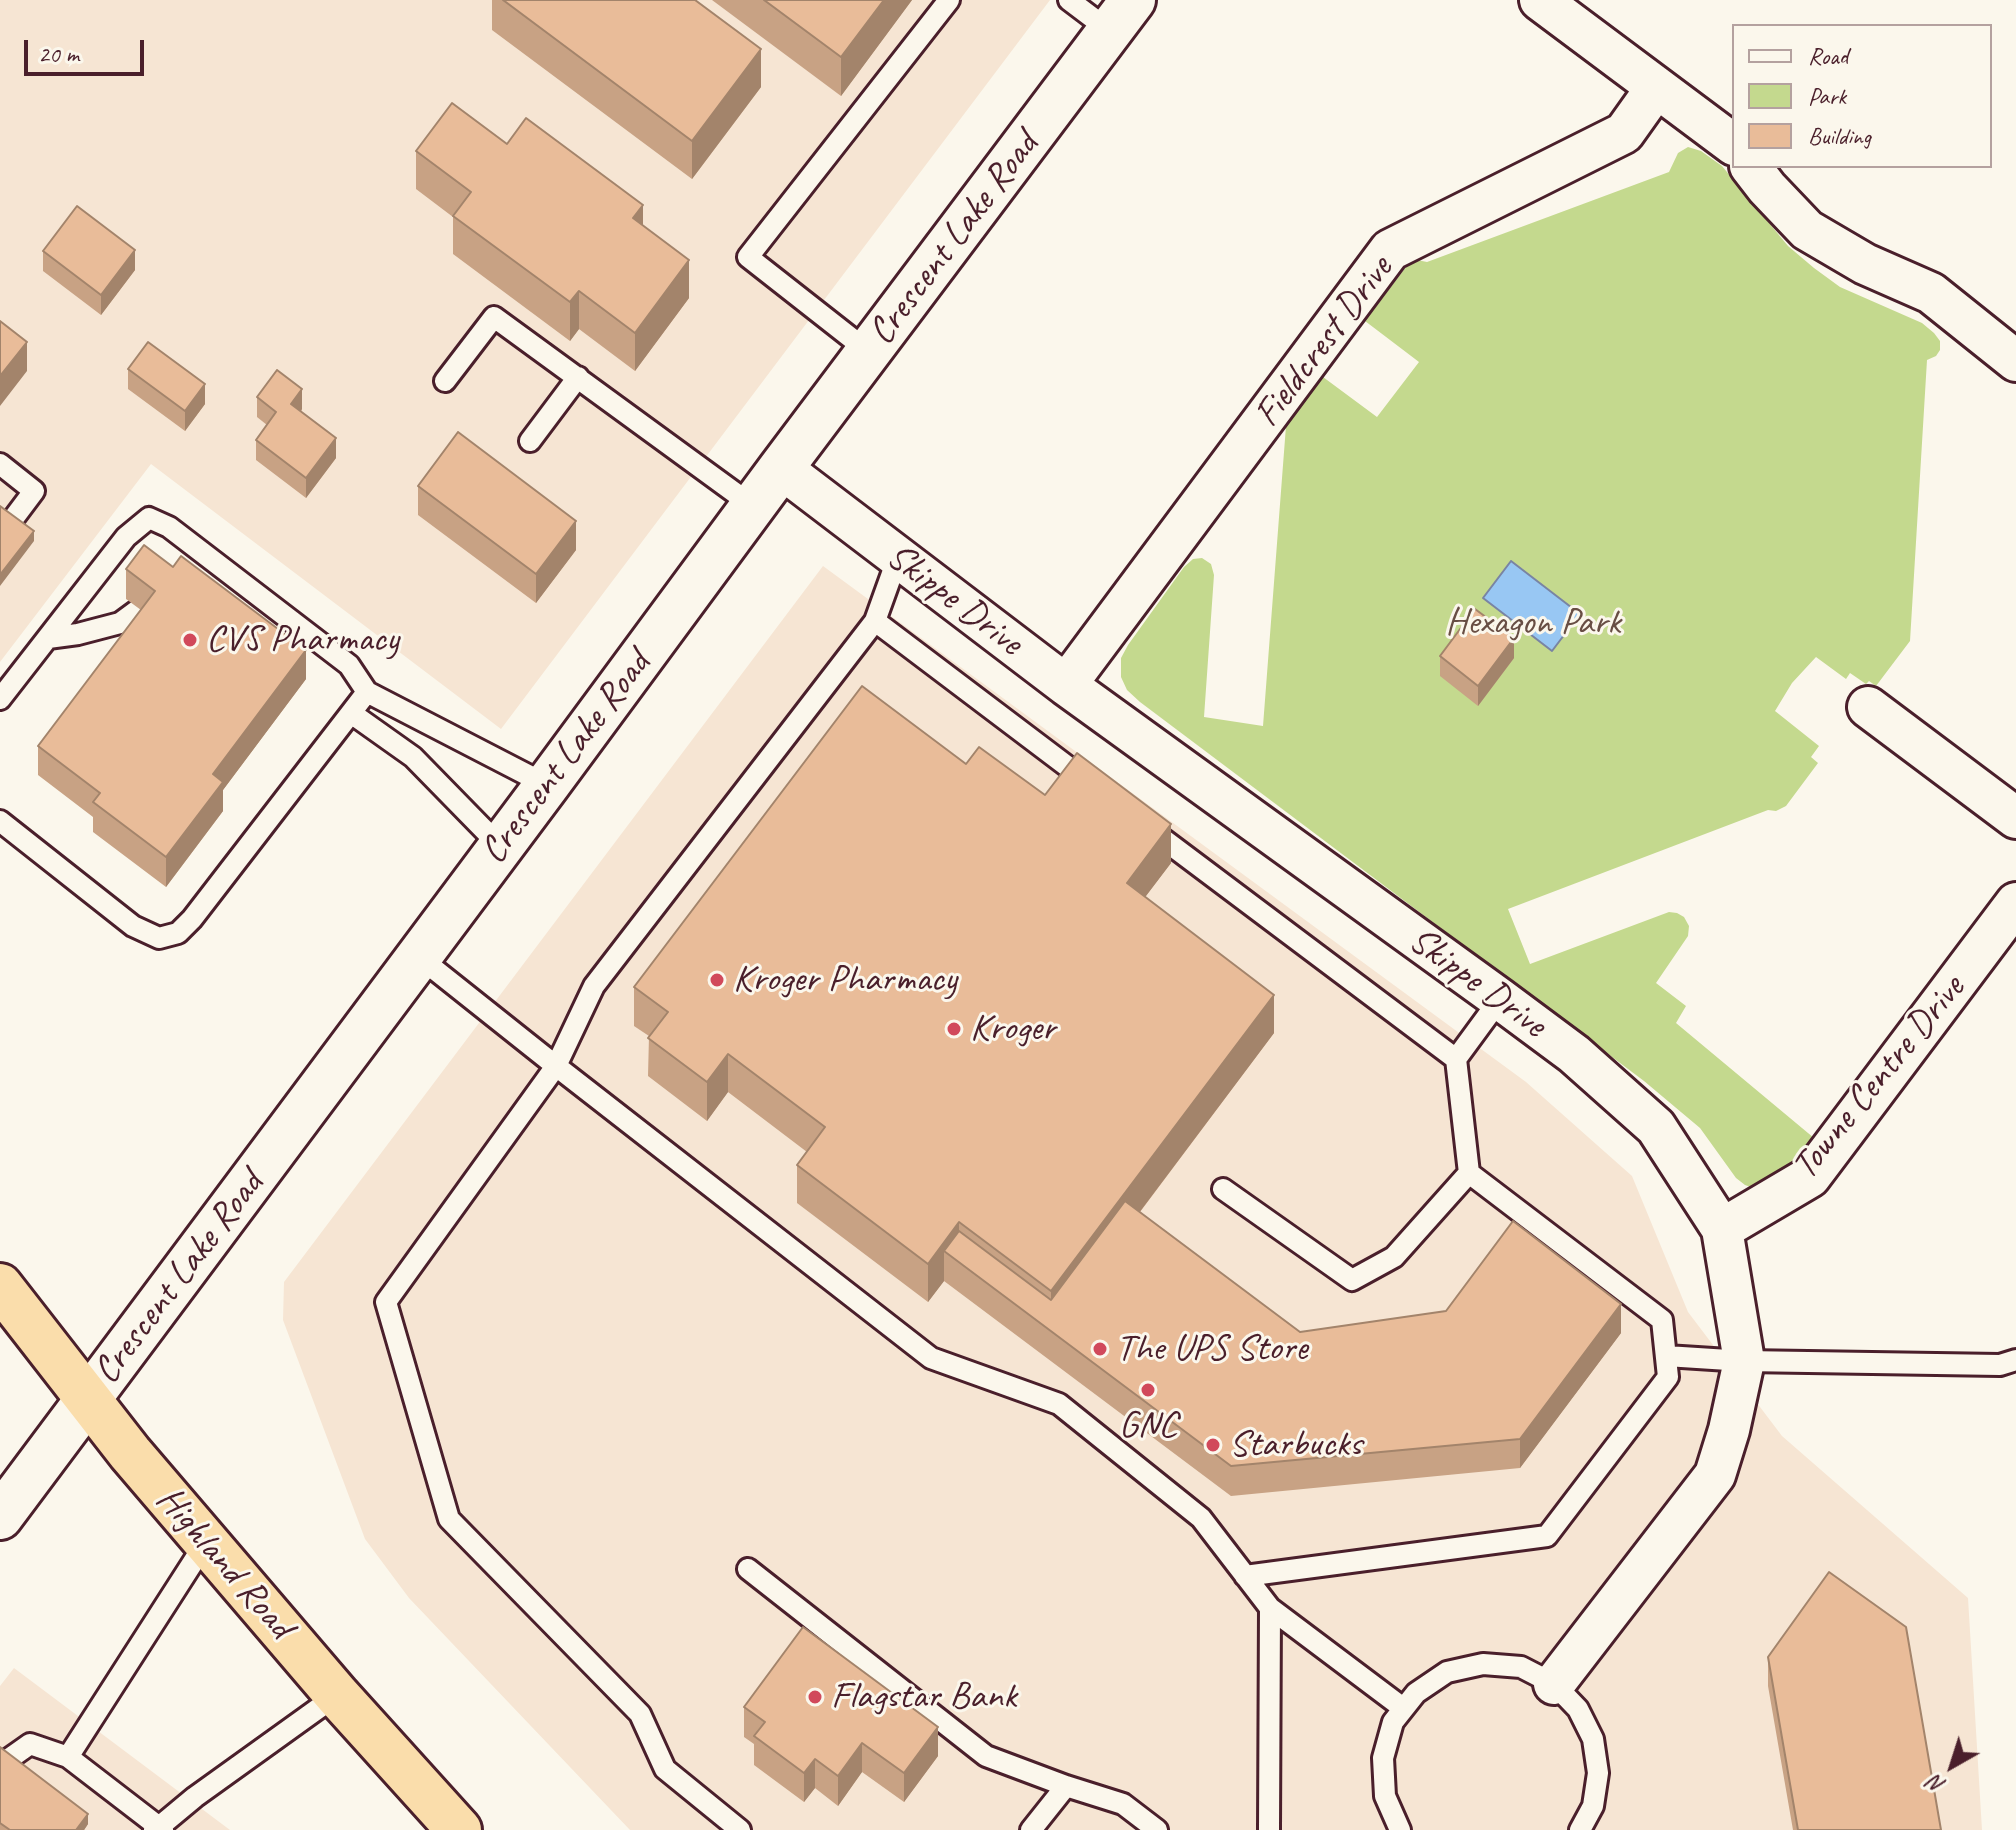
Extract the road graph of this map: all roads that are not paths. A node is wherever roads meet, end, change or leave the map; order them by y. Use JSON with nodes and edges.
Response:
{"nodes":[{"id":1,"x":949,"y":0,"type":"edge"},
{"id":2,"x":1069,"y":0,"type":"edge"},
{"id":3,"x":1540,"y":0,"type":"edge"},
{"id":4,"x":1122,"y":15,"type":"edge"},
{"id":5,"x":1656,"y":88,"type":"junction"},
{"id":6,"x":1732,"y":144,"type":"edge"},
{"id":7,"x":1752,"y":168,"type":"edge"},
{"id":8,"x":869,"y":352,"type":"junction"},
{"id":9,"x":2016,"y":361,"type":"edge"},
{"id":10,"x":578,"y":377,"type":"junction"},
{"id":11,"x":445,"y":381,"type":"dead end"},
{"id":12,"x":530,"y":441,"type":"dead end"},
{"id":13,"x":0,"y":464,"type":"edge"},
{"id":14,"x":781,"y":468,"type":"junction"},
{"id":15,"x":753,"y":506,"type":"junction"},
{"id":16,"x":10,"y":523,"type":"edge"},
{"id":17,"x":207,"y":556,"type":"junction"},
{"id":18,"x":898,"y":557,"type":"junction"},
{"id":19,"x":174,"y":562,"type":"edge"},
{"id":20,"x":139,"y":609,"type":"edge"},
{"id":21,"x":875,"y":621,"type":"junction"},
{"id":22,"x":48,"y":638,"type":"junction"},
{"id":23,"x":1066,"y":685,"type":"junction"},
{"id":24,"x":367,"y":692,"type":"junction"},
{"id":25,"x":0,"y":699,"type":"edge"},
{"id":26,"x":1868,"y":707,"type":"dead end"},
{"id":27,"x":351,"y":713,"type":"junction"},
{"id":28,"x":547,"y":785,"type":"junction"},
{"id":29,"x":1102,"y":793,"type":"edge"},
{"id":30,"x":2016,"y":818,"type":"edge"},
{"id":31,"x":0,"y":821,"type":"edge"},
{"id":32,"x":1140,"y":821,"type":"edge"},
{"id":33,"x":501,"y":847,"type":"junction"},
{"id":34,"x":2016,"y":903,"type":"edge"},
{"id":35,"x":419,"y":957,"type":"junction"},
{"id":36,"x":1500,"y":999,"type":"junction"},
{"id":37,"x":1456,"y":1059,"type":"junction"},
{"id":38,"x":556,"y":1066,"type":"junction"},
{"id":39,"x":1469,"y":1173,"type":"junction"},
{"id":40,"x":1223,"y":1189,"type":"dead end"},
{"id":41,"x":1722,"y":1229,"type":"junction"},
{"id":42,"x":0,"y":1286,"type":"edge"},
{"id":43,"x":1666,"y":1356,"type":"junction"},
{"id":44,"x":2016,"y":1360,"type":"edge"},
{"id":45,"x":1744,"y":1361,"type":"junction"},
{"id":46,"x":88,"y":1400,"type":"junction"},
{"id":47,"x":0,"y":1517,"type":"edge"},
{"id":48,"x":206,"y":1542,"type":"junction"},
{"id":49,"x":748,"y":1569,"type":"dead end"},
{"id":50,"x":1245,"y":1576,"type":"junction"},
{"id":51,"x":1270,"y":1608,"type":"junction"},
{"id":52,"x":1554,"y":1684,"type":"junction"},
{"id":53,"x":337,"y":1695,"type":"junction"},
{"id":54,"x":1403,"y":1708,"type":"junction"},
{"id":55,"x":68,"y":1757,"type":"junction"},
{"id":56,"x":6,"y":1761,"type":"edge"},
{"id":57,"x":1066,"y":1786,"type":"junction"},
{"id":58,"x":158,"y":1829,"type":"edge"},
{"id":59,"x":459,"y":1830,"type":"edge"},
{"id":60,"x":740,"y":1830,"type":"edge"},
{"id":61,"x":1031,"y":1830,"type":"edge"},
{"id":62,"x":1157,"y":1830,"type":"edge"},
{"id":63,"x":1269,"y":1830,"type":"edge"},
{"id":64,"x":1400,"y":1830,"type":"edge"},
{"id":65,"x":1580,"y":1830,"type":"edge"}],
"edges":[{"from":1,"to":8,"type":"lane"},
{"from":2,"to":4,"type":"lane"},
{"from":3,"to":5,"type":"street"},
{"from":4,"to":8,"type":"street","name":"Crescent Lake Road"},
{"from":5,"to":6,"type":"street"},
{"from":5,"to":23,"type":"street","name":"Fieldcrest Drive"},
{"from":7,"to":9,"type":"street"},
{"from":8,"to":14,"type":"street","name":"Crescent Lake Road"},
{"from":10,"to":11,"type":"lane"},
{"from":10,"to":12,"type":"lane"},
{"from":10,"to":15,"type":"lane"},
{"from":13,"to":16,"type":"lane"},
{"from":14,"to":15,"type":"street","name":"Crescent Lake Road"},
{"from":14,"to":18,"type":"street","name":"Skippe Drive"},
{"from":15,"to":28,"type":"street","name":"Crescent Lake Road"},
{"from":17,"to":19,"type":"lane"},
{"from":17,"to":22,"type":"lane"},
{"from":17,"to":24,"type":"lane"},
{"from":18,"to":21,"type":"lane"},
{"from":18,"to":23,"type":"street","name":"Skippe Drive"},
{"from":20,"to":22,"type":"lane"},
{"from":21,"to":29,"type":"lane"},
{"from":21,"to":38,"type":"lane"},
{"from":22,"to":25,"type":"lane"},
{"from":23,"to":36,"type":"street","name":"Skippe Drive"},
{"from":24,"to":27,"type":"lane"},
{"from":24,"to":28,"type":"lane"},
{"from":26,"to":30,"type":"street"},
{"from":27,"to":31,"type":"lane"},
{"from":27,"to":33,"type":"lane"},
{"from":28,"to":33,"type":"street","name":"Crescent Lake Road"},
{"from":32,"to":37,"type":"lane"},
{"from":33,"to":35,"type":"street","name":"Crescent Lake Road"},
{"from":34,"to":41,"type":"street","name":"Towne Centre Drive"},
{"from":35,"to":38,"type":"lane"},
{"from":35,"to":46,"type":"street","name":"Crescent Lake Road"},
{"from":36,"to":37,"type":"lane"},
{"from":36,"to":41,"type":"street","name":"Skippe Drive"},
{"from":37,"to":39,"type":"lane"},
{"from":38,"to":50,"type":"lane"},
{"from":38,"to":60,"type":"lane"},
{"from":39,"to":40,"type":"lane"},
{"from":39,"to":43,"type":"lane"},
{"from":41,"to":45,"type":"street","name":"Skippe Drive"},
{"from":42,"to":46,"type":"highway","name":"Highland Road"},
{"from":43,"to":45,"type":"lane"},
{"from":43,"to":50,"type":"lane"},
{"from":44,"to":45,"type":"lane"},
{"from":45,"to":52,"type":"street","name":"Skippe Drive"},
{"from":46,"to":47,"type":"street","name":"Crescent Lake Road"},
{"from":46,"to":48,"type":"highway","name":"Highland Road"},
{"from":48,"to":53,"type":"highway","name":"Highland Road"},
{"from":48,"to":55,"type":"lane"},
{"from":49,"to":57,"type":"lane"},
{"from":50,"to":51,"type":"lane"},
{"from":51,"to":54,"type":"lane"},
{"from":51,"to":63,"type":"lane"},
{"from":52,"to":54,"type":"lane"},
{"from":52,"to":65,"type":"lane"},
{"from":53,"to":58,"type":"lane"},
{"from":53,"to":59,"type":"highway","name":"Highland Road"},
{"from":54,"to":64,"type":"lane"},
{"from":55,"to":56,"type":"lane"},
{"from":55,"to":58,"type":"lane"},
{"from":57,"to":61,"type":"lane"},
{"from":57,"to":62,"type":"lane"}]}
